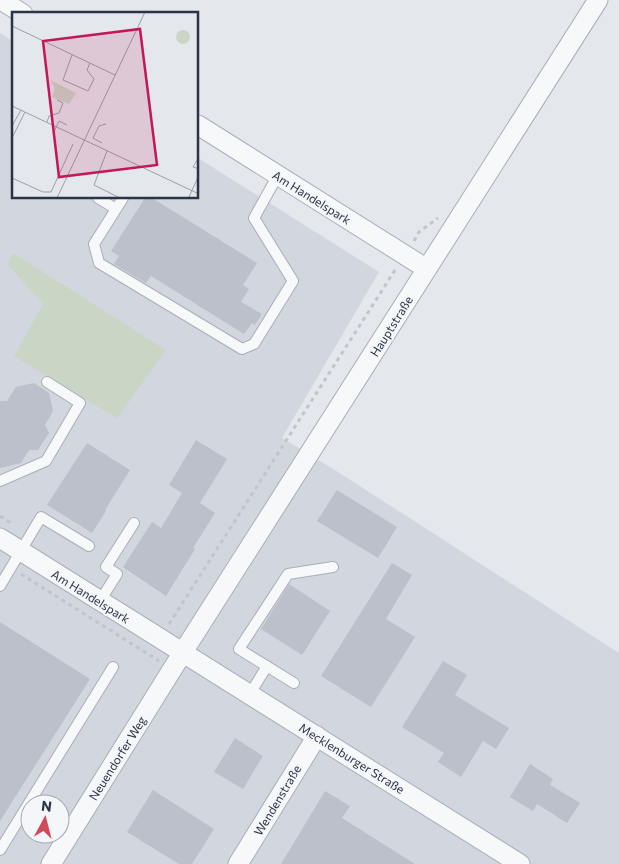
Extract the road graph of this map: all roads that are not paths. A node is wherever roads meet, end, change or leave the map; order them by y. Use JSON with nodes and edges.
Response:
{"nodes":[{"id":1,"x":1,"y":0,"type":"edge"},
{"id":2,"x":598,"y":0,"type":"edge"},
{"id":3,"x":20,"y":12,"type":"edge"},
{"id":4,"x":199,"y":125,"type":"edge"},
{"id":5,"x":278,"y":175,"type":"junction"},
{"id":6,"x":100,"y":199,"type":"edge"},
{"id":7,"x":122,"y":199,"type":"edge"},
{"id":8,"x":116,"y":209,"type":"junction"},
{"id":9,"x":428,"y":269,"type":"junction"},
{"id":10,"x":47,"y":382,"type":"dead end"},
{"id":11,"x":0,"y":481,"type":"edge"},
{"id":12,"x":134,"y":523,"type":"dead end"},
{"id":13,"x":0,"y":538,"type":"edge"},
{"id":14,"x":89,"y":546,"type":"dead end"},
{"id":15,"x":21,"y":551,"type":"junction"},
{"id":16,"x":333,"y":567,"type":"dead end"},
{"id":17,"x":0,"y":586,"type":"edge"},
{"id":18,"x":100,"y":601,"type":"junction"},
{"id":19,"x":183,"y":652,"type":"junction"},
{"id":20,"x":267,"y":666,"type":"junction"},
{"id":21,"x":112,"y":667,"type":"dead end"},
{"id":22,"x":294,"y":683,"type":"dead end"},
{"id":23,"x":250,"y":694,"type":"junction"},
{"id":24,"x":317,"y":736,"type":"junction"},
{"id":25,"x":0,"y":850,"type":"edge"},
{"id":26,"x":51,"y":864,"type":"edge"},
{"id":27,"x":238,"y":864,"type":"edge"},
{"id":28,"x":520,"y":864,"type":"edge"}],
"edges":[{"from":1,"to":3,"type":"street"},
{"from":2,"to":9,"type":"street","name":"Hauptstraße"},
{"from":4,"to":5,"type":"street","name":"Am Handelspark"},
{"from":5,"to":8,"type":"lane"},
{"from":5,"to":9,"type":"street","name":"Am Handelspark"},
{"from":6,"to":8,"type":"lane"},
{"from":7,"to":8,"type":"lane"},
{"from":9,"to":19,"type":"street","name":"Hauptstraße"},
{"from":10,"to":11,"type":"lane"},
{"from":12,"to":18,"type":"lane"},
{"from":13,"to":15,"type":"street","name":"Am Handelspark"},
{"from":14,"to":15,"type":"lane"},
{"from":15,"to":17,"type":"lane"},
{"from":15,"to":18,"type":"street","name":"Am Handelspark"},
{"from":16,"to":20,"type":"lane"},
{"from":18,"to":19,"type":"street","name":"Am Handelspark"},
{"from":19,"to":23,"type":"street","name":"Mecklenburger Straße"},
{"from":19,"to":26,"type":"street","name":"Neuendorfer Weg"},
{"from":20,"to":22,"type":"lane"},
{"from":20,"to":23,"type":"lane"},
{"from":21,"to":25,"type":"lane"},
{"from":23,"to":24,"type":"street","name":"Mecklenburger Straße"},
{"from":24,"to":27,"type":"street","name":"Wendenstraße"},
{"from":24,"to":28,"type":"street","name":"Mecklenburger Straße"}]}
